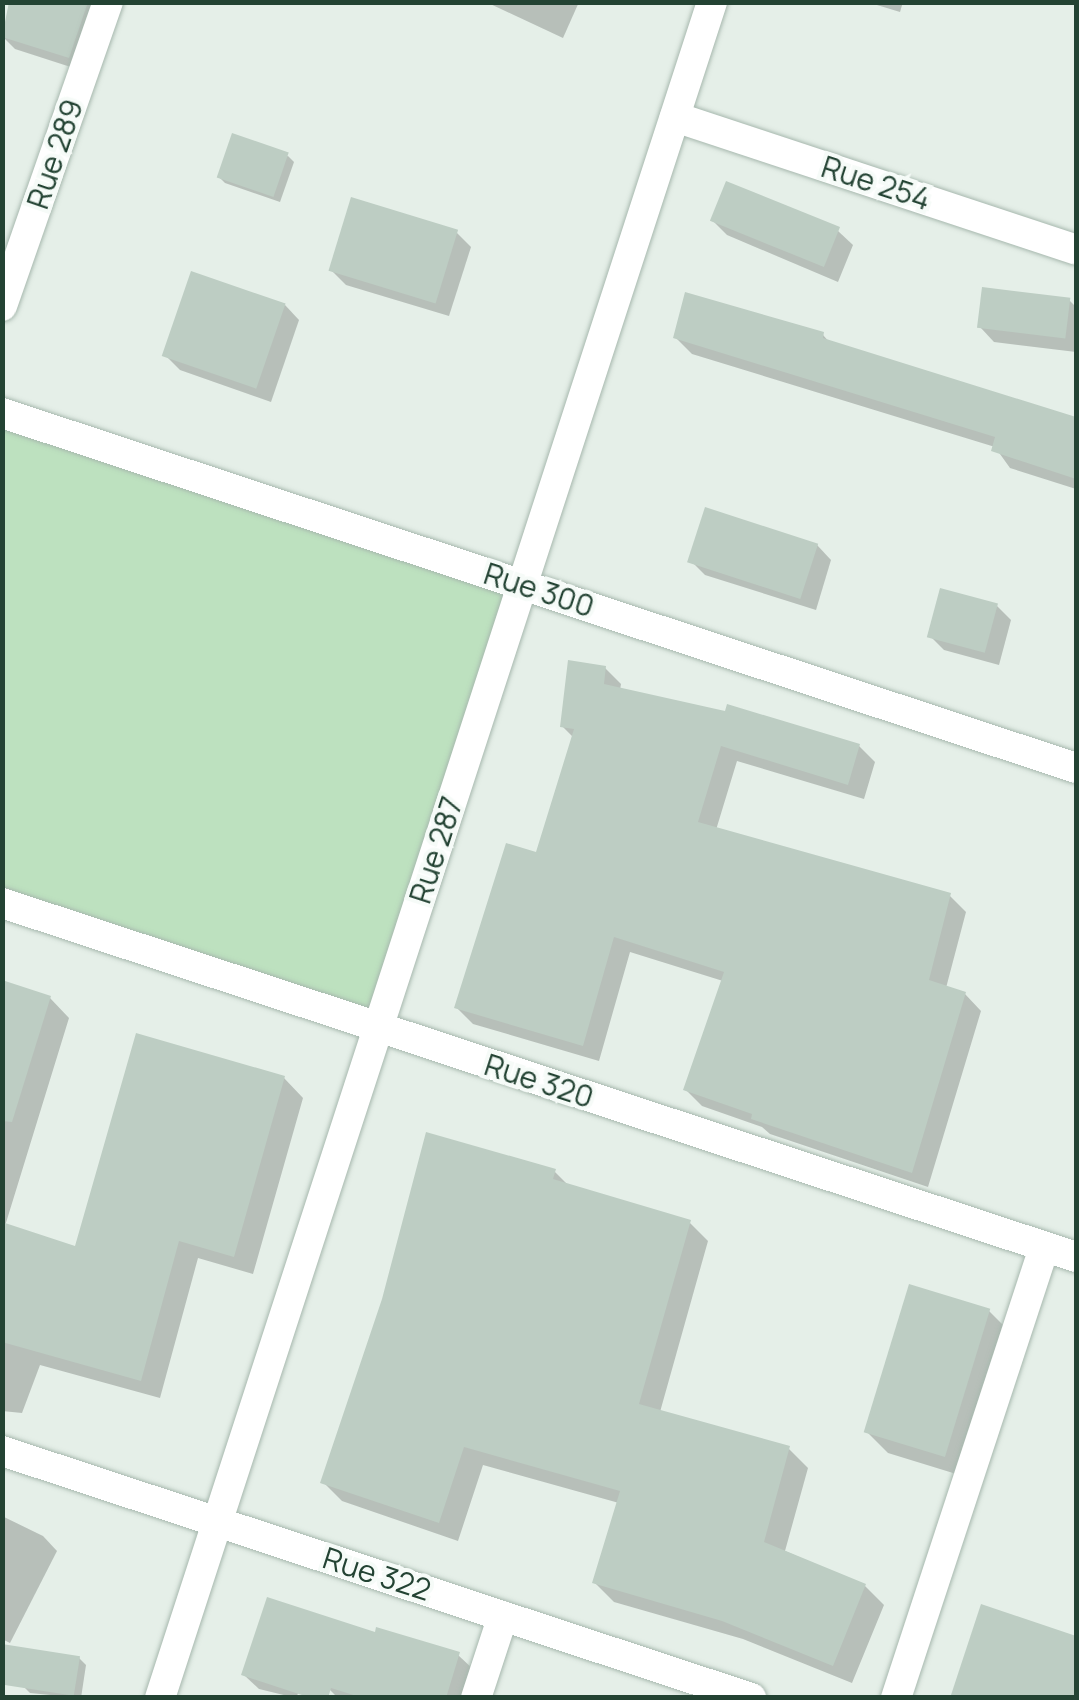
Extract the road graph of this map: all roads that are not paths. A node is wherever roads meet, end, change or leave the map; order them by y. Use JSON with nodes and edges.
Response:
{"nodes":[{"id":1,"x":108,"y":2,"type":"edge"},
{"id":2,"x":712,"y":2,"type":"edge"},
{"id":3,"x":674,"y":117,"type":"junction"},
{"id":4,"x":1076,"y":250,"type":"edge"},
{"id":5,"x":2,"y":306,"type":"edge"},
{"id":6,"x":2,"y":413,"type":"edge"},
{"id":7,"x":522,"y":585,"type":"junction"},
{"id":8,"x":1076,"y":768,"type":"edge"},
{"id":9,"x":2,"y":903,"type":"edge"},
{"id":10,"x":378,"y":1028,"type":"junction"},
{"id":11,"x":1044,"y":1247,"type":"junction"},
{"id":12,"x":1076,"y":1258,"type":"edge"},
{"id":13,"x":2,"y":1450,"type":"edge"},
{"id":14,"x":217,"y":1522,"type":"junction"},
{"id":15,"x":503,"y":1616,"type":"junction"},
{"id":16,"x":160,"y":1698,"type":"edge"},
{"id":17,"x":476,"y":1698,"type":"edge"},
{"id":18,"x":751,"y":1698,"type":"edge"},
{"id":19,"x":896,"y":1698,"type":"edge"}],
"edges":[{"from":1,"to":5,"type":"street","name":"Rue 289"},
{"from":2,"to":3,"type":"street","name":"Rue 287"},
{"from":3,"to":4,"type":"street","name":"Rue 254"},
{"from":3,"to":7,"type":"street","name":"Rue 287"},
{"from":6,"to":7,"type":"street","name":"Rue 300"},
{"from":7,"to":8,"type":"street","name":"Rue 300"},
{"from":7,"to":10,"type":"street","name":"Rue 287"},
{"from":9,"to":10,"type":"street","name":"Rue 320"},
{"from":10,"to":11,"type":"street","name":"Rue 320"},
{"from":10,"to":14,"type":"street","name":"Rue 287"},
{"from":11,"to":12,"type":"street","name":"Rue 320"},
{"from":11,"to":19,"type":"street"},
{"from":13,"to":14,"type":"street","name":"Rue 322"},
{"from":14,"to":15,"type":"street","name":"Rue 322"},
{"from":14,"to":16,"type":"street","name":"Rue 287"},
{"from":15,"to":17,"type":"street"},
{"from":15,"to":18,"type":"street","name":"Rue 322"}]}
